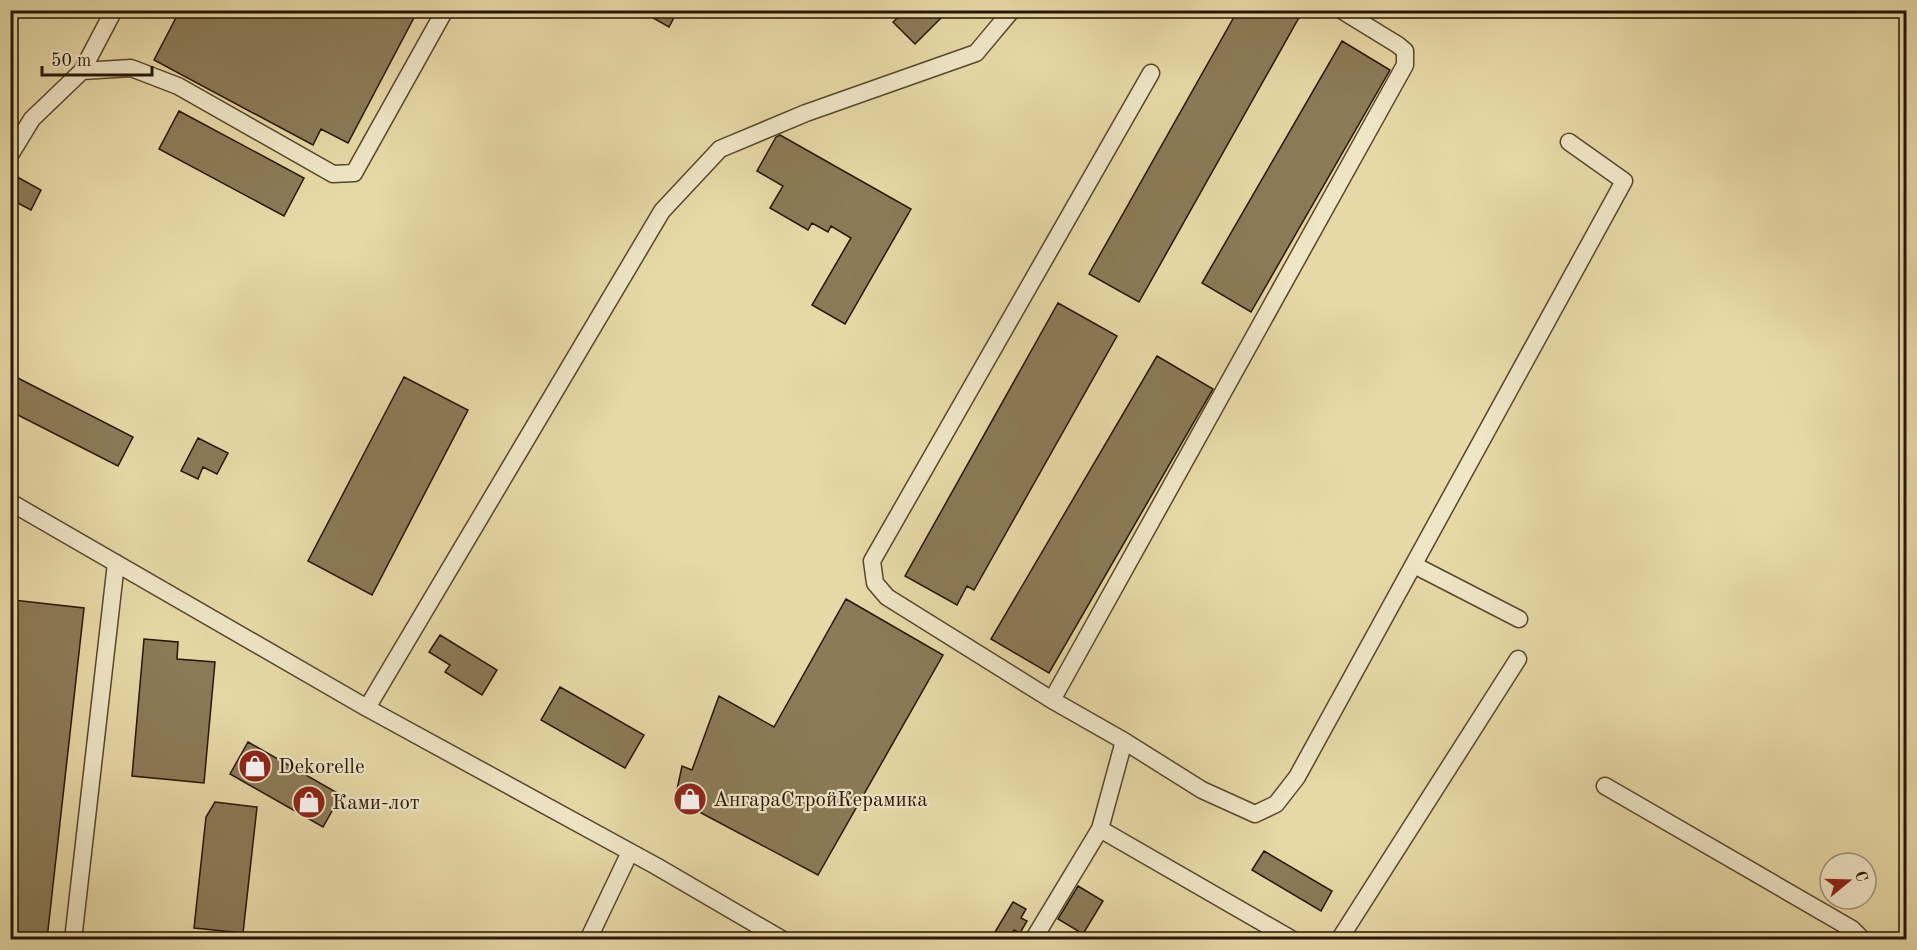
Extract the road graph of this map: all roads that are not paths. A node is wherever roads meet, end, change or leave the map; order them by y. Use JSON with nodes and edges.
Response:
{"nodes":[{"id":1,"x":114,"y":10,"type":"edge"},
{"id":2,"x":445,"y":10,"type":"edge"},
{"id":3,"x":1012,"y":10,"type":"edge"},
{"id":4,"x":1341,"y":10,"type":"edge"},
{"id":5,"x":82,"y":71,"type":"junction"},
{"id":6,"x":1151,"y":73,"type":"dead end"},
{"id":7,"x":1569,"y":142,"type":"dead end"},
{"id":8,"x":10,"y":155,"type":"edge"},
{"id":9,"x":10,"y":502,"type":"edge"},
{"id":10,"x":116,"y":563,"type":"junction"},
{"id":11,"x":1414,"y":565,"type":"junction"},
{"id":12,"x":1519,"y":619,"type":"dead end"},
{"id":13,"x":1518,"y":659,"type":"dead end"},
{"id":14,"x":1052,"y":700,"type":"junction"},
{"id":15,"x":367,"y":708,"type":"junction"},
{"id":16,"x":1124,"y":741,"type":"junction"},
{"id":17,"x":1605,"y":786,"type":"dead end"},
{"id":18,"x":1100,"y":829,"type":"junction"},
{"id":19,"x":630,"y":852,"type":"junction"},
{"id":20,"x":73,"y":939,"type":"edge"},
{"id":21,"x":588,"y":939,"type":"edge"},
{"id":22,"x":783,"y":939,"type":"edge"},
{"id":23,"x":1033,"y":939,"type":"edge"},
{"id":24,"x":1293,"y":939,"type":"edge"},
{"id":25,"x":1338,"y":939,"type":"edge"},
{"id":26,"x":1863,"y":939,"type":"edge"}],
"edges":[{"from":1,"to":5,"type":"street"},
{"from":2,"to":5,"type":"street"},
{"from":3,"to":15,"type":"street"},
{"from":4,"to":14,"type":"street"},
{"from":5,"to":8,"type":"street"},
{"from":6,"to":14,"type":"street"},
{"from":7,"to":11,"type":"street"},
{"from":9,"to":10,"type":"street"},
{"from":10,"to":15,"type":"street"},
{"from":10,"to":20,"type":"street"},
{"from":11,"to":12,"type":"street"},
{"from":11,"to":16,"type":"street"},
{"from":13,"to":25,"type":"street"},
{"from":14,"to":16,"type":"street"},
{"from":15,"to":19,"type":"street"},
{"from":16,"to":18,"type":"street"},
{"from":17,"to":26,"type":"street"},
{"from":18,"to":23,"type":"street"},
{"from":18,"to":24,"type":"street"},
{"from":19,"to":21,"type":"street"},
{"from":19,"to":22,"type":"street"}]}
